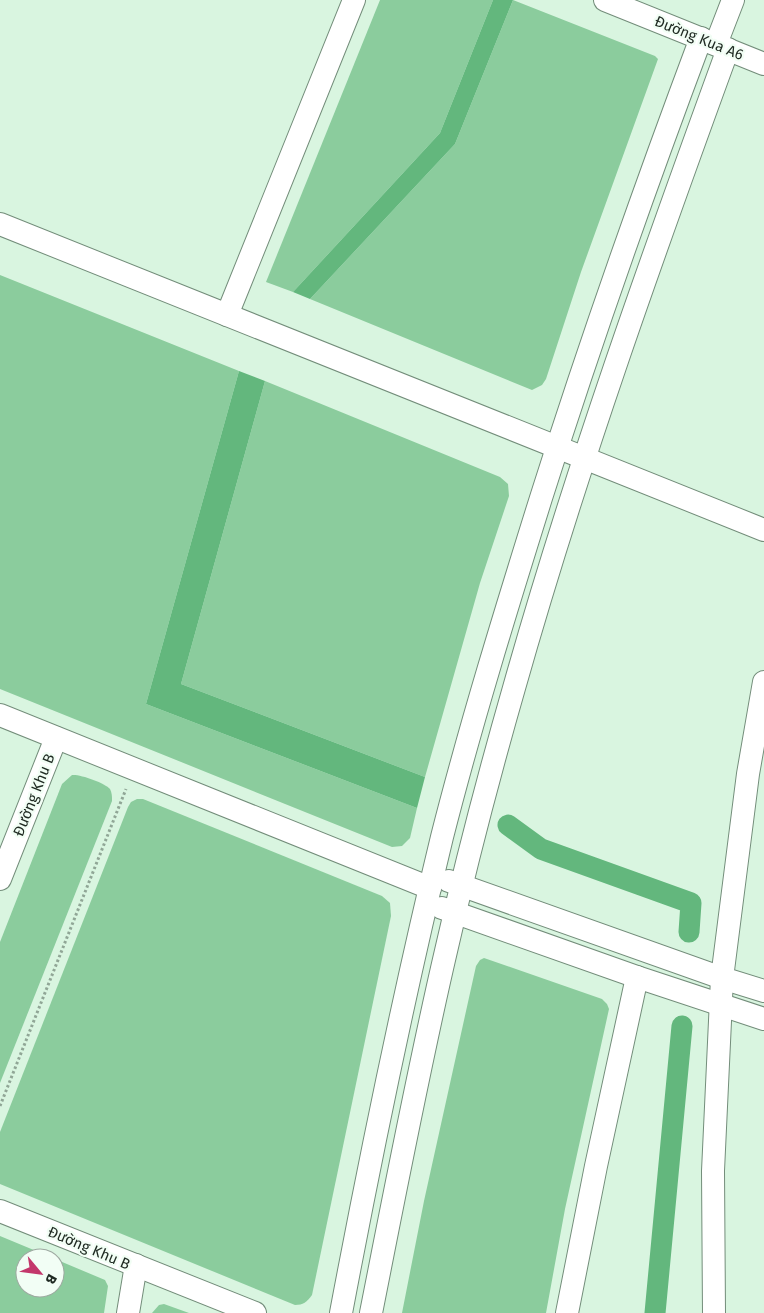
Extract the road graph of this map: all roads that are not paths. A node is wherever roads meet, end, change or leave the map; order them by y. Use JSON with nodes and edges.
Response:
{"nodes":[{"id":1,"x":354,"y":0,"type":"edge"},
{"id":2,"x":605,"y":0,"type":"edge"},
{"id":3,"x":733,"y":0,"type":"edge"},
{"id":4,"x":715,"y":44,"type":"junction"},
{"id":5,"x":764,"y":64,"type":"edge"},
{"id":6,"x":0,"y":224,"type":"edge"},
{"id":7,"x":227,"y":315,"type":"junction"},
{"id":8,"x":557,"y":447,"type":"junction"},
{"id":9,"x":585,"y":458,"type":"junction"},
{"id":10,"x":764,"y":530,"type":"edge"},
{"id":11,"x":764,"y":682,"type":"edge"},
{"id":12,"x":0,"y":715,"type":"edge"},
{"id":13,"x":56,"y":738,"type":"junction"},
{"id":14,"x":0,"y":879,"type":"edge"},
{"id":15,"x":462,"y":885,"type":"junction"},
{"id":16,"x":430,"y":889,"type":"junction"},
{"id":17,"x":455,"y":913,"type":"junction"},
{"id":18,"x":637,"y":977,"type":"junction"},
{"id":19,"x":722,"y":978,"type":"junction"},
{"id":20,"x":764,"y":991,"type":"edge"},
{"id":21,"x":720,"y":1005,"type":"junction"},
{"id":22,"x":764,"y":1019,"type":"edge"},
{"id":23,"x":0,"y":1211,"type":"edge"},
{"id":24,"x":136,"y":1265,"type":"junction"},
{"id":25,"x":128,"y":1313,"type":"edge"},
{"id":26,"x":255,"y":1313,"type":"edge"},
{"id":27,"x":341,"y":1313,"type":"edge"},
{"id":28,"x":371,"y":1313,"type":"edge"},
{"id":29,"x":567,"y":1313,"type":"edge"},
{"id":30,"x":714,"y":1313,"type":"edge"}],
"edges":[{"from":1,"to":7,"type":"street"},
{"from":2,"to":4,"type":"street","name":"Đường Kua A6"},
{"from":3,"to":4,"type":"street"},
{"from":4,"to":5,"type":"street","name":"Đường Kua A6"},
{"from":4,"to":8,"type":"street"},
{"from":4,"to":9,"type":"street"},
{"from":6,"to":7,"type":"street"},
{"from":7,"to":8,"type":"street"},
{"from":8,"to":9,"type":"street"},
{"from":8,"to":16,"type":"street"},
{"from":9,"to":10,"type":"street"},
{"from":9,"to":15,"type":"street"},
{"from":11,"to":19,"type":"street"},
{"from":12,"to":13,"type":"street"},
{"from":13,"to":14,"type":"street","name":"Đường Khu B"},
{"from":13,"to":16,"type":"street"},
{"from":15,"to":16,"type":"street"},
{"from":15,"to":17,"type":"street"},
{"from":15,"to":19,"type":"street"},
{"from":16,"to":17,"type":"street"},
{"from":16,"to":27,"type":"street"},
{"from":17,"to":18,"type":"street"},
{"from":17,"to":28,"type":"street"},
{"from":18,"to":21,"type":"street"},
{"from":18,"to":29,"type":"street"},
{"from":19,"to":20,"type":"street"},
{"from":19,"to":21,"type":"street"},
{"from":21,"to":22,"type":"street"},
{"from":21,"to":30,"type":"street"},
{"from":23,"to":24,"type":"street","name":"Đường Khu B"},
{"from":24,"to":25,"type":"street","name":"Đường Khu B"},
{"from":24,"to":26,"type":"street"}]}
